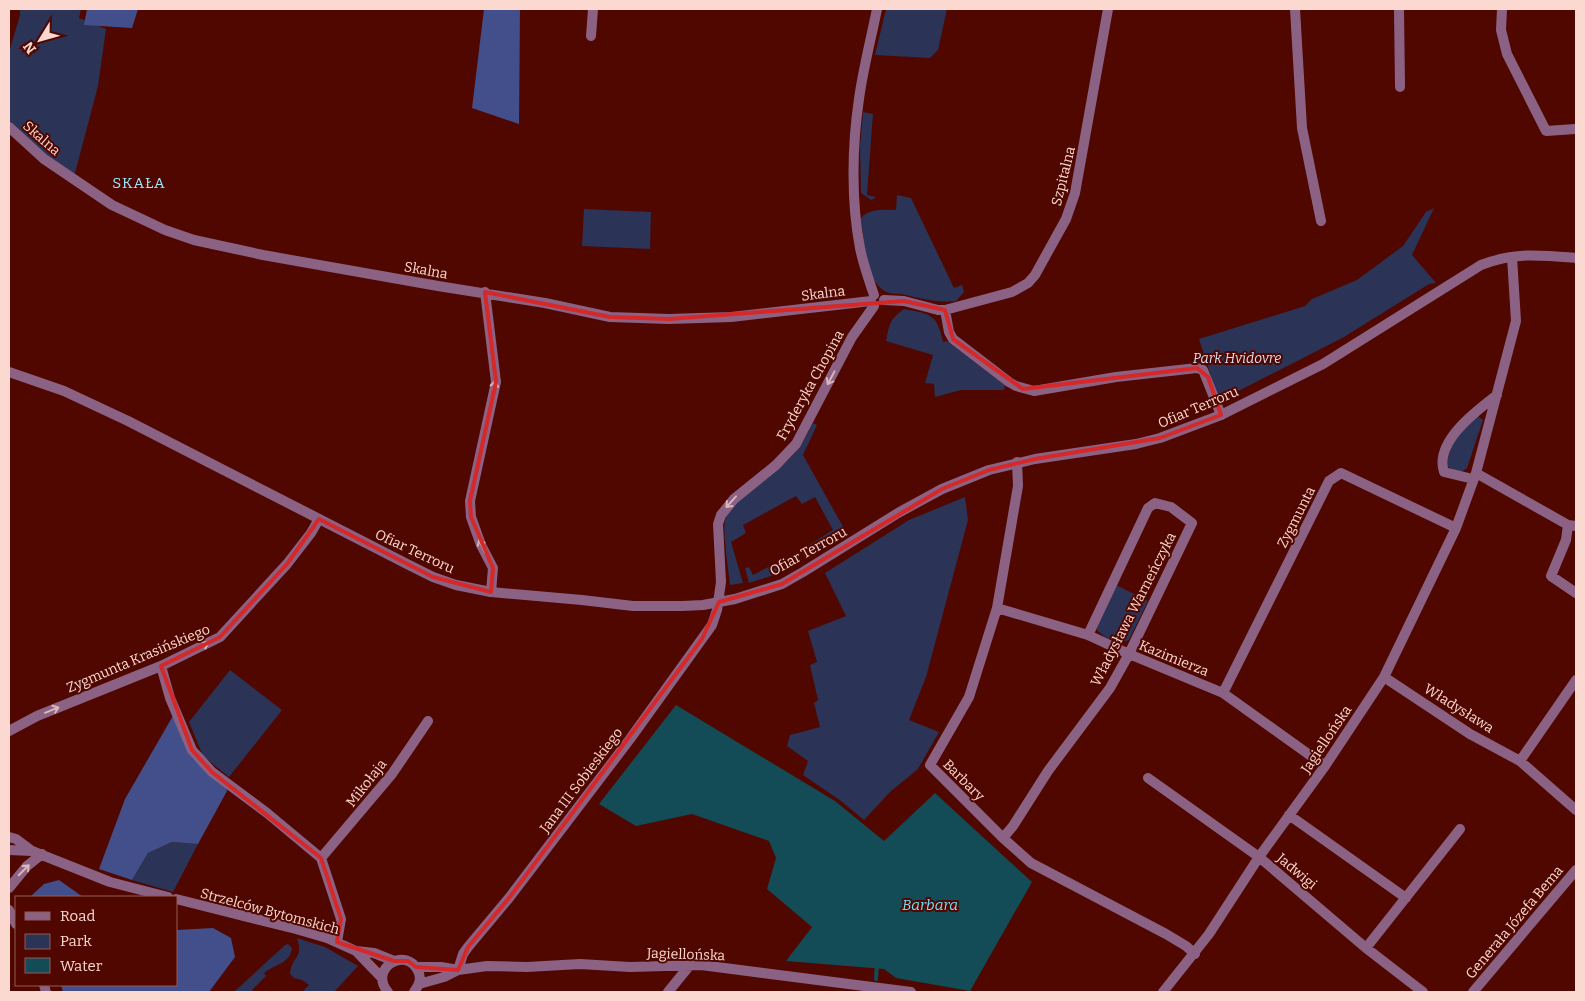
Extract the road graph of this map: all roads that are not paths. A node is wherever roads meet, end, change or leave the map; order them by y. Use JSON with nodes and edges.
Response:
{"nodes":[{"id":1,"x":593,"y":9,"type":"edge"},
{"id":2,"x":877,"y":9,"type":"edge"},
{"id":3,"x":1108,"y":9,"type":"edge"},
{"id":4,"x":1295,"y":9,"type":"edge"},
{"id":5,"x":1399,"y":9,"type":"edge"},
{"id":6,"x":1502,"y":9,"type":"edge"},
{"id":7,"x":591,"y":36,"type":"dead end"},
{"id":8,"x":1400,"y":87,"type":"dead end"},
{"id":9,"x":9,"y":127,"type":"edge"},
{"id":10,"x":1575,"y":129,"type":"dead end"},
{"id":11,"x":1321,"y":221,"type":"dead end"},
{"id":12,"x":1512,"y":257,"type":"junction"},
{"id":13,"x":1576,"y":258,"type":"edge"},
{"id":14,"x":485,"y":292,"type":"junction"},
{"id":15,"x":876,"y":301,"type":"junction"},
{"id":16,"x":945,"y":310,"type":"junction"},
{"id":17,"x":9,"y":372,"type":"edge"},
{"id":18,"x":1497,"y":395,"type":"junction"},
{"id":19,"x":1221,"y":415,"type":"junction"},
{"id":20,"x":1017,"y":462,"type":"junction"},
{"id":21,"x":1474,"y":476,"type":"junction"},
{"id":22,"x":319,"y":519,"type":"junction"},
{"id":23,"x":1572,"y":525,"type":"edge"},
{"id":24,"x":1456,"y":528,"type":"junction"},
{"id":25,"x":491,"y":592,"type":"junction"},
{"id":26,"x":1576,"y":593,"type":"edge"},
{"id":27,"x":718,"y":602,"type":"junction"},
{"id":28,"x":997,"y":608,"type":"junction"},
{"id":29,"x":1088,"y":635,"type":"junction"},
{"id":30,"x":1129,"y":654,"type":"junction"},
{"id":31,"x":161,"y":666,"type":"junction"},
{"id":32,"x":1384,"y":677,"type":"junction"},
{"id":33,"x":1576,"y":680,"type":"edge"},
{"id":34,"x":1222,"y":693,"type":"junction"},
{"id":35,"x":428,"y":721,"type":"dead end"},
{"id":36,"x":9,"y":732,"type":"edge"},
{"id":37,"x":1520,"y":760,"type":"junction"},
{"id":38,"x":1325,"y":766,"type":"junction"},
{"id":39,"x":1148,"y":778,"type":"dead end"},
{"id":40,"x":1576,"y":810,"type":"edge"},
{"id":41,"x":1289,"y":815,"type":"junction"},
{"id":42,"x":1460,"y":829,"type":"dead end"},
{"id":43,"x":9,"y":837,"type":"edge"},
{"id":44,"x":1003,"y":838,"type":"junction"},
{"id":45,"x":9,"y":850,"type":"edge"},
{"id":46,"x":37,"y":852,"type":"junction"},
{"id":47,"x":1259,"y":857,"type":"junction"},
{"id":48,"x":321,"y":858,"type":"junction"},
{"id":49,"x":1575,"y":876,"type":"edge"},
{"id":50,"x":9,"y":888,"type":"edge"},
{"id":51,"x":164,"y":896,"type":"edge"},
{"id":52,"x":1406,"y":898,"type":"junction"},
{"id":53,"x":178,"y":900,"type":"edge"},
{"id":54,"x":9,"y":910,"type":"edge"},
{"id":55,"x":15,"y":922,"type":"edge"},
{"id":56,"x":337,"y":942,"type":"junction"},
{"id":57,"x":1366,"y":948,"type":"junction"},
{"id":58,"x":356,"y":951,"type":"junction"},
{"id":59,"x":1194,"y":954,"type":"junction"},
{"id":60,"x":394,"y":961,"type":"junction"},
{"id":61,"x":690,"y":965,"type":"junction"},
{"id":62,"x":416,"y":967,"type":"junction"},
{"id":63,"x":458,"y":970,"type":"junction"},
{"id":64,"x":382,"y":978,"type":"junction"},
{"id":65,"x":417,"y":988,"type":"edge"},
{"id":66,"x":388,"y":992,"type":"edge"},
{"id":67,"x":668,"y":992,"type":"edge"},
{"id":68,"x":911,"y":992,"type":"edge"},
{"id":69,"x":1163,"y":992,"type":"edge"},
{"id":70,"x":1423,"y":992,"type":"edge"},
{"id":71,"x":1473,"y":992,"type":"edge"}],
"edges":[{"from":1,"to":7,"type":"street"},
{"from":2,"to":15,"type":"street"},
{"from":3,"to":16,"type":"street","name":"Szpitalna"},
{"from":4,"to":11,"type":"street"},
{"from":5,"to":8,"type":"street"},
{"from":6,"to":10,"type":"street"},
{"from":9,"to":14,"type":"street","name":"Skalna"},
{"from":12,"to":13,"type":"street","name":"Ofiar Terroru"},
{"from":12,"to":18,"type":"street","name":"Jagiellońska"},
{"from":12,"to":19,"type":"street","name":"Ofiar Terroru"},
{"from":14,"to":15,"type":"street","name":"Skalna"},
{"from":25,"to":14,"type":"street","one_way":true},
{"from":15,"to":16,"type":"street","name":"Szpitalna"},
{"from":15,"to":27,"type":"street","name":"Fryderyka Chopina","one_way":true},
{"from":16,"to":19,"type":"street"},
{"from":17,"to":22,"type":"street","name":"Ofiar Terroru"},
{"from":18,"to":21,"type":"street","name":"Jagiellońska"},
{"from":18,"to":21,"type":"street"},
{"from":19,"to":20,"type":"street","name":"Ofiar Terroru"},
{"from":20,"to":27,"type":"street","name":"Ofiar Terroru"},
{"from":20,"to":28,"type":"street","name":"Barbary"},
{"from":21,"to":23,"type":"street"},
{"from":21,"to":24,"type":"street","name":"Jagiellońska"},
{"from":22,"to":25,"type":"street","name":"Ofiar Terroru"},
{"from":31,"to":22,"type":"street","name":"Zygmunta Krasińskiego","one_way":true},
{"from":23,"to":26,"type":"street"},
{"from":24,"to":32,"type":"street","name":"Jagiellońska"},
{"from":24,"to":34,"type":"street","name":"Zygmunta"},
{"from":25,"to":27,"type":"street","name":"Ofiar Terroru"},
{"from":27,"to":63,"type":"street","name":"Jana III Sobieskiego"},
{"from":28,"to":29,"type":"street","name":"Kazimierza"},
{"from":28,"to":44,"type":"street","name":"Barbary"},
{"from":29,"to":30,"type":"street","name":"Kazimierza"},
{"from":29,"to":30,"type":"street","name":"Władysława Warneńczyka"},
{"from":30,"to":34,"type":"street","name":"Kazimierza"},
{"from":30,"to":44,"type":"street","name":"Władysława Warneńczyka"},
{"from":36,"to":31,"type":"street","name":"Zygmunta Krasińskiego","one_way":true},
{"from":31,"to":48,"type":"street"},
{"from":32,"to":37,"type":"street","name":"Władysława"},
{"from":32,"to":38,"type":"street","name":"Jagiellońska"},
{"from":33,"to":37,"type":"street"},
{"from":34,"to":38,"type":"street","name":"Kazimierza"},
{"from":35,"to":48,"type":"street","name":"Mikołaja"},
{"from":37,"to":40,"type":"street","name":"Władysława"},
{"from":38,"to":41,"type":"street","name":"Jagiellońska"},
{"from":39,"to":47,"type":"street","name":"Jadwigi"},
{"from":41,"to":47,"type":"street","name":"Jagiellońska"},
{"from":41,"to":52,"type":"street"},
{"from":42,"to":52,"type":"street"},
{"from":43,"to":46,"type":"street"},
{"from":44,"to":59,"type":"street","name":"Barbary"},
{"from":45,"to":46,"type":"street"},
{"from":50,"to":46,"type":"street","one_way":true},
{"from":46,"to":51,"type":"street"},
{"from":47,"to":57,"type":"street","name":"Jadwigi"},
{"from":47,"to":59,"type":"street","name":"Jagiellońska"},
{"from":48,"to":56,"type":"street"},
{"from":49,"to":71,"type":"street","name":"Generała Józefa Bema"},
{"from":52,"to":57,"type":"street"},
{"from":53,"to":56,"type":"street","name":"Strzelców Bytomskich"},
{"from":54,"to":55,"type":"street"},
{"from":56,"to":58,"type":"street","name":"Strzelców Bytomskich"},
{"from":57,"to":70,"type":"street","name":"Jadwigi"},
{"from":58,"to":60,"type":"street"},
{"from":58,"to":64,"type":"street"},
{"from":59,"to":69,"type":"street","name":"Jagiellońska"},
{"from":60,"to":62,"type":"street"},
{"from":60,"to":64,"type":"street"},
{"from":61,"to":63,"type":"street","name":"Jagiellońska"},
{"from":61,"to":67,"type":"street"},
{"from":61,"to":68,"type":"street","name":"Jagiellońska"},
{"from":62,"to":63,"type":"street"},
{"from":62,"to":65,"type":"street"},
{"from":63,"to":65,"type":"street"},
{"from":64,"to":66,"type":"street"}]}
